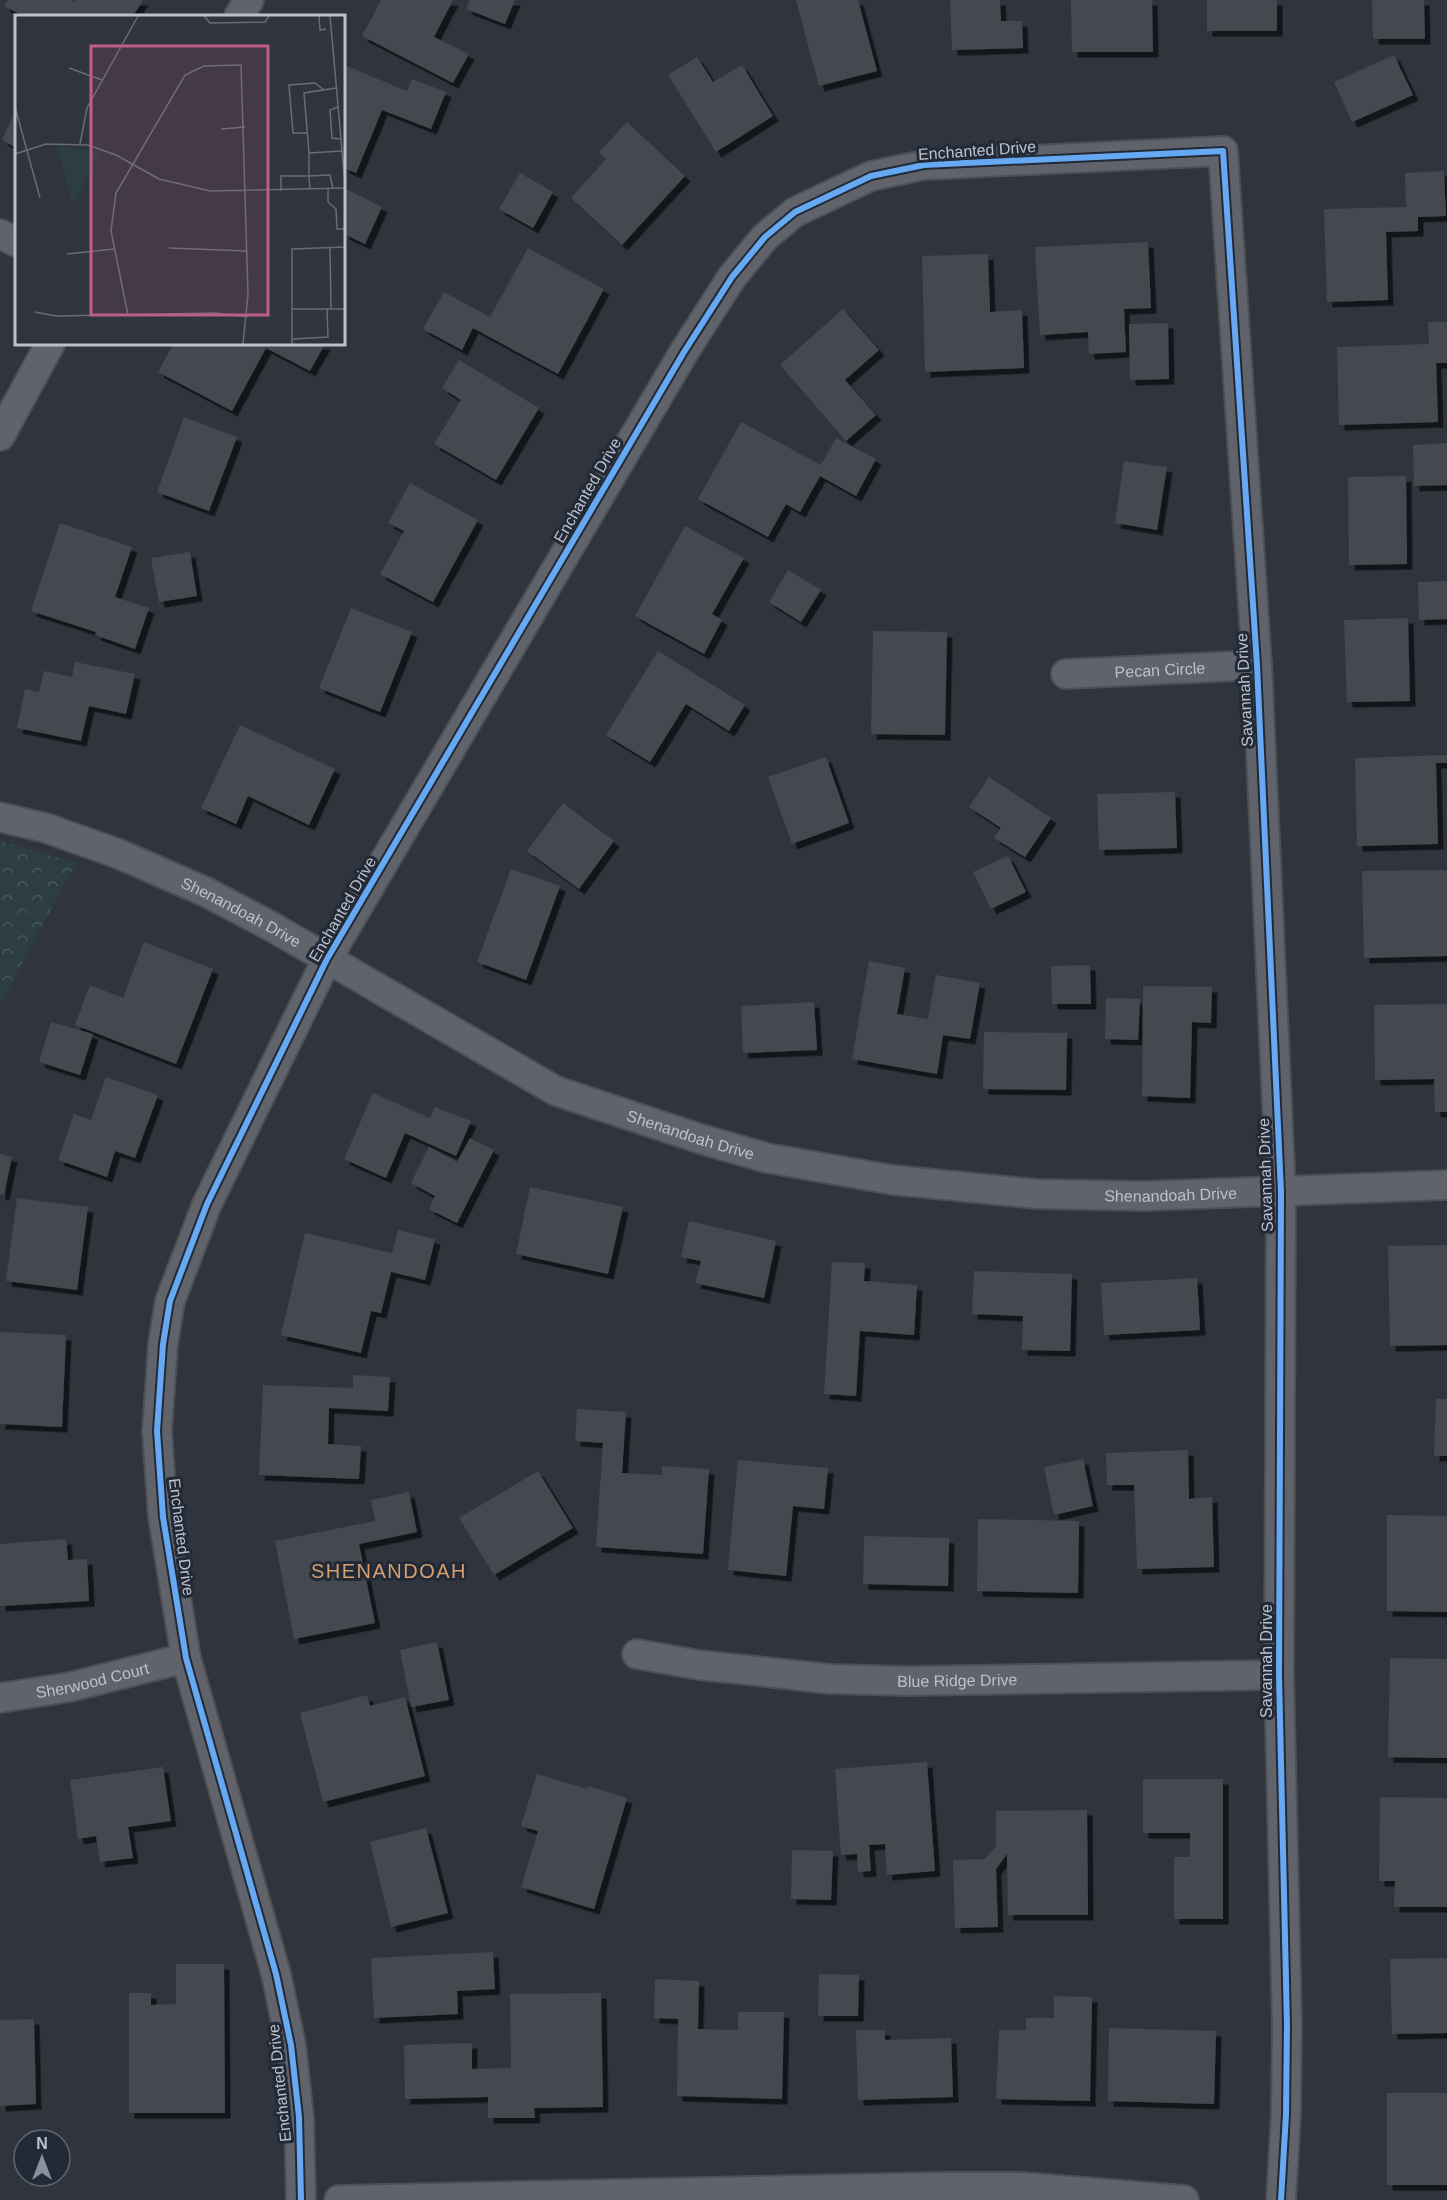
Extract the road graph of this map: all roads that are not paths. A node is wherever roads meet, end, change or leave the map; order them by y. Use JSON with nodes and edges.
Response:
{"nodes":[{"id":1,"x":249,"y":0,"type":"edge"},
{"id":2,"x":240,"y":15,"type":"edge"},
{"id":3,"x":1223,"y":151,"type":"joint"},
{"id":4,"x":0,"y":234,"type":"edge"},
{"id":5,"x":15,"y":242,"type":"edge"},
{"id":6,"x":49,"y":345,"type":"edge"},
{"id":7,"x":0,"y":436,"type":"edge"},
{"id":8,"x":1257,"y":665,"type":"junction"},
{"id":9,"x":1066,"y":674,"type":"dead end"},
{"id":10,"x":0,"y":817,"type":"edge"},
{"id":11,"x":327,"y":959,"type":"junction"},
{"id":12,"x":1447,"y":1185,"type":"edge"},
{"id":13,"x":1281,"y":1192,"type":"junction"},
{"id":14,"x":637,"y":1654,"type":"dead end"},
{"id":15,"x":186,"y":1659,"type":"junction"},
{"id":16,"x":1279,"y":1675,"type":"junction"},
{"id":17,"x":0,"y":1698,"type":"edge"},
{"id":18,"x":301,"y":2200,"type":"edge"},
{"id":19,"x":339,"y":2200,"type":"edge"},
{"id":20,"x":1184,"y":2200,"type":"edge"},
{"id":21,"x":1281,"y":2200,"type":"edge"}],
"edges":[{"from":1,"to":2,"type":"street"},
{"from":3,"to":8,"type":"street","name":"Savannah Drive"},
{"from":3,"to":11,"type":"street","name":"Enchanted Drive"},
{"from":4,"to":5,"type":"street"},
{"from":6,"to":7,"type":"street"},
{"from":8,"to":9,"type":"street","name":"Pecan Circle"},
{"from":8,"to":13,"type":"street","name":"Savannah Drive"},
{"from":10,"to":11,"type":"street","name":"Shenandoah Drive"},
{"from":11,"to":13,"type":"street","name":"Shenandoah Drive"},
{"from":11,"to":15,"type":"street","name":"Enchanted Drive"},
{"from":12,"to":13,"type":"street","name":"Shenandoah Drive"},
{"from":13,"to":16,"type":"street","name":"Savannah Drive"},
{"from":14,"to":16,"type":"street","name":"Blue Ridge Drive"},
{"from":15,"to":17,"type":"street","name":"Sherwood Court"},
{"from":15,"to":18,"type":"street","name":"Enchanted Drive"},
{"from":16,"to":21,"type":"street","name":"Savannah Drive"},
{"from":19,"to":20,"type":"street"}]}
